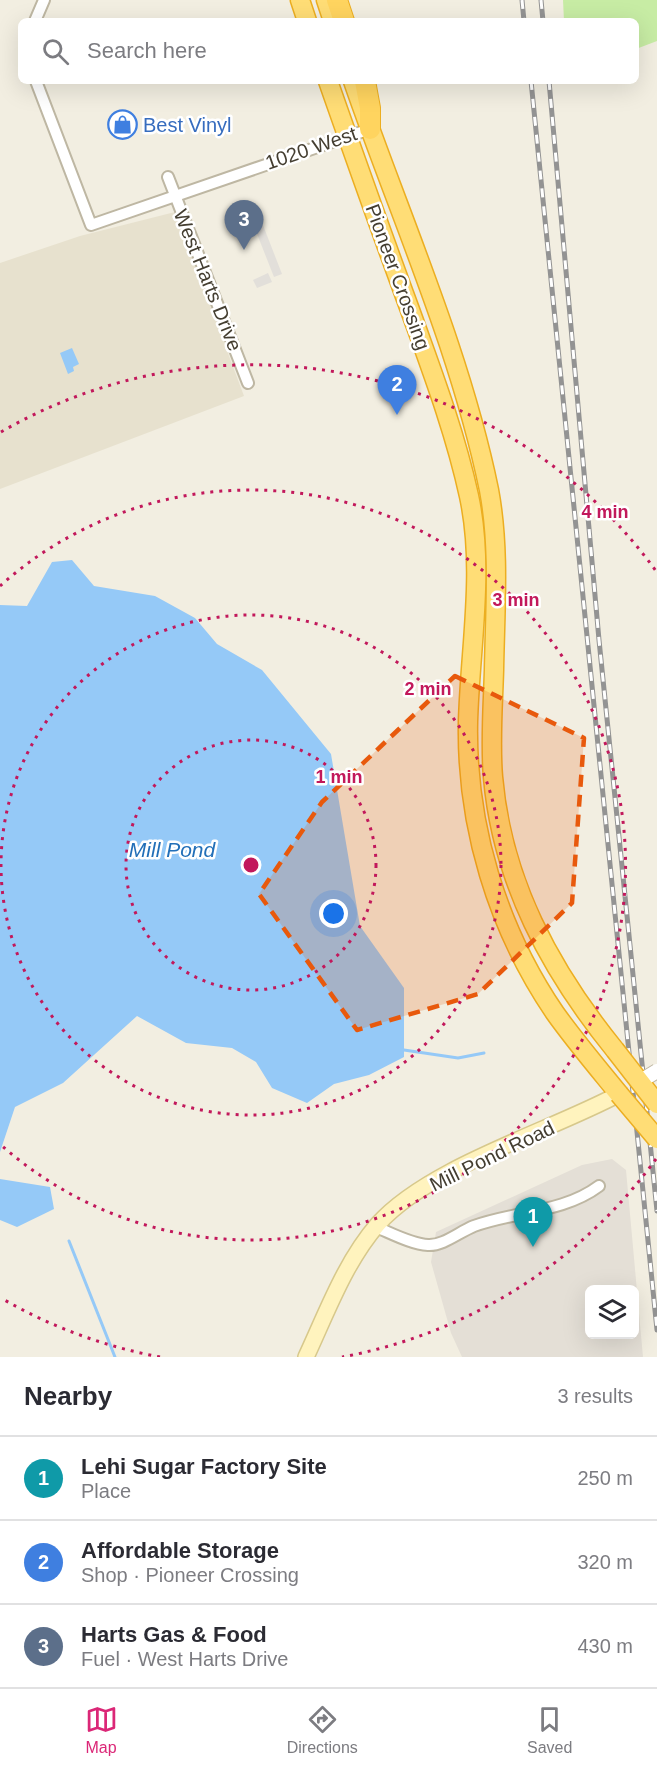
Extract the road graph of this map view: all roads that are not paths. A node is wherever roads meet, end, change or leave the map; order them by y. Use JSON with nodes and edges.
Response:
{"nodes":[{"id":1,"x":44,"y":0,"type":"edge"},
{"id":2,"x":300,"y":0,"type":"edge"},
{"id":3,"x":326,"y":0,"type":"edge"},
{"id":4,"x":338,"y":0,"type":"edge"},
{"id":5,"x":36,"y":18,"type":"edge"},
{"id":6,"x":306,"y":18,"type":"edge"},
{"id":7,"x":332,"y":18,"type":"edge"},
{"id":8,"x":343,"y":18,"type":"edge"},
{"id":9,"x":37,"y":84,"type":"edge"},
{"id":10,"x":329,"y":84,"type":"edge"},
{"id":11,"x":354,"y":84,"type":"edge"},
{"id":12,"x":366,"y":84,"type":"edge"},
{"id":13,"x":370,"y":129,"type":"junction"},
{"id":14,"x":347,"y":137,"type":"junction"},
{"id":15,"x":168,"y":177,"type":"dead end"},
{"id":16,"x":174,"y":195,"type":"junction"},
{"id":17,"x":248,"y":383,"type":"dead end"},
{"id":18,"x":657,"y":1071,"type":"edge"},
{"id":19,"x":639,"y":1082,"type":"junction"},
{"id":20,"x":619,"y":1094,"type":"junction"},
{"id":21,"x":657,"y":1104,"type":"edge"},
{"id":22,"x":657,"y":1139,"type":"edge"},
{"id":23,"x":599,"y":1186,"type":"dead end"},
{"id":24,"x":376,"y":1227,"type":"junction"},
{"id":25,"x":306,"y":1357,"type":"edge"}],
"edges":[{"from":1,"to":5,"type":"street"},
{"from":2,"to":6,"type":"highway"},
{"from":3,"to":7,"type":"highway"},
{"from":4,"to":8,"type":"highway"},
{"from":9,"to":16,"type":"street","name":"1020 West"},
{"from":10,"to":14,"type":"highway","name":"Pioneer Crossing"},
{"from":11,"to":13,"type":"highway","name":"Pioneer Crossing"},
{"from":12,"to":13,"type":"highway"},
{"from":13,"to":14,"type":"street","name":"1020 West"},
{"from":13,"to":19,"type":"highway","name":"Pioneer Crossing","bridge":true},
{"from":14,"to":16,"type":"street","name":"1020 West"},
{"from":14,"to":20,"type":"highway","name":"Pioneer Crossing"},
{"from":15,"to":16,"type":"street","name":"West Harts Drive"},
{"from":16,"to":17,"type":"street","name":"West Harts Drive"},
{"from":18,"to":19,"type":"street","bridge":true},
{"from":19,"to":21,"type":"highway","name":"Pioneer Crossing","bridge":true},
{"from":20,"to":22,"type":"highway","name":"Pioneer Crossing","bridge":true},
{"from":20,"to":24,"type":"main road","name":"Mill Pond Road"},
{"from":23,"to":24,"type":"street"},
{"from":24,"to":25,"type":"main road","name":"Mill Pond Road"}]}
